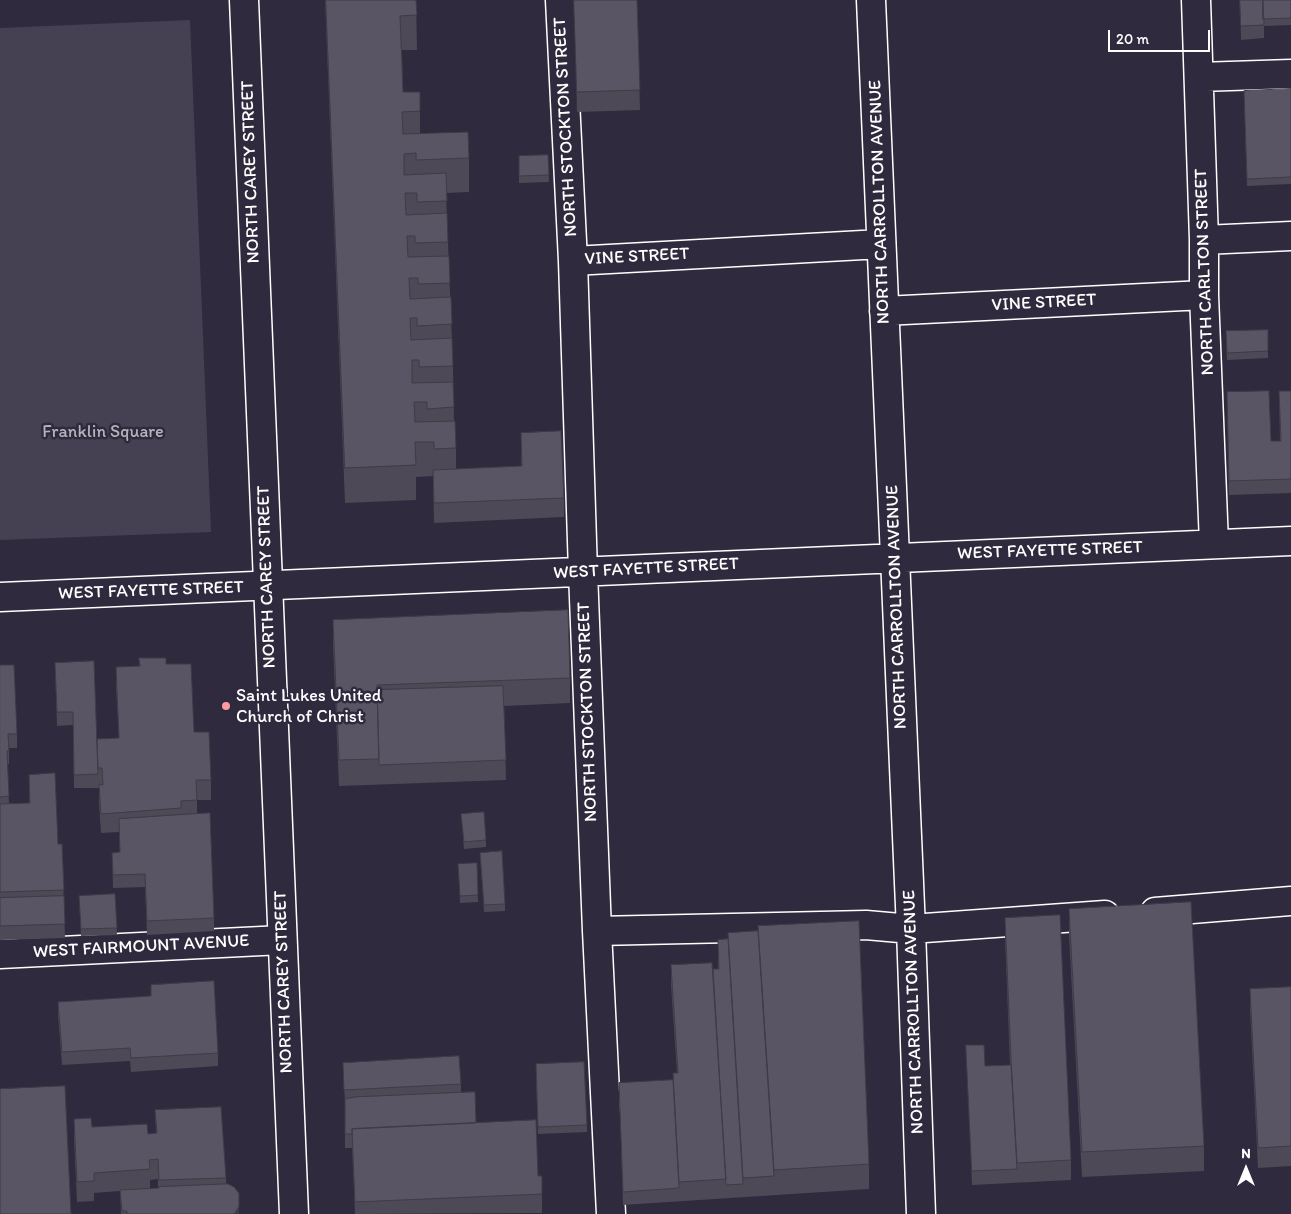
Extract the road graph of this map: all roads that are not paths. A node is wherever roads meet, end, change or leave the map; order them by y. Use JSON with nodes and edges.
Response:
{"nodes":[{"id":1,"x":244,"y":0,"type":"edge"},
{"id":2,"x":560,"y":0,"type":"edge"},
{"id":3,"x":871,"y":0,"type":"edge"},
{"id":4,"x":1196,"y":0,"type":"edge"},
{"id":5,"x":1291,"y":74,"type":"edge"},
{"id":6,"x":1199,"y":77,"type":"junction"},
{"id":7,"x":1291,"y":236,"type":"edge"},
{"id":8,"x":1204,"y":240,"type":"junction"},
{"id":9,"x":881,"y":244,"type":"junction"},
{"id":10,"x":573,"y":260,"type":"junction"},
{"id":11,"x":1204,"y":295,"type":"junction"},
{"id":12,"x":884,"y":312,"type":"junction"},
{"id":13,"x":1291,"y":541,"type":"edge"},
{"id":14,"x":1214,"y":544,"type":"junction"},
{"id":15,"x":895,"y":558,"type":"junction"},
{"id":16,"x":583,"y":572,"type":"junction"},
{"id":17,"x":268,"y":586,"type":"junction"},
{"id":18,"x":0,"y":597,"type":"edge"},
{"id":19,"x":1291,"y":901,"type":"edge"},
{"id":20,"x":911,"y":929,"type":"junction"},
{"id":21,"x":596,"y":931,"type":"junction"},
{"id":22,"x":282,"y":940,"type":"junction"},
{"id":23,"x":0,"y":954,"type":"edge"},
{"id":24,"x":294,"y":1214,"type":"edge"},
{"id":25,"x":611,"y":1214,"type":"edge"},
{"id":26,"x":920,"y":1214,"type":"edge"}],
"edges":[{"from":1,"to":17,"type":"street","name":"NORTH CAREY STREET"},
{"from":2,"to":10,"type":"street","name":"NORTH STOCKTON STREET"},
{"from":3,"to":9,"type":"street","name":"NORTH CARROLLTON AVENUE"},
{"from":4,"to":6,"type":"street","name":"NORTH CARLTON STREET"},
{"from":5,"to":6,"type":"street"},
{"from":6,"to":8,"type":"street","name":"NORTH CARLTON STREET"},
{"from":7,"to":8,"type":"street"},
{"from":8,"to":11,"type":"street","name":"NORTH CARLTON STREET"},
{"from":9,"to":10,"type":"street","name":"VINE STREET"},
{"from":9,"to":12,"type":"street","name":"NORTH CARROLLTON AVENUE"},
{"from":10,"to":16,"type":"street","name":"NORTH STOCKTON STREET"},
{"from":11,"to":12,"type":"street","name":"VINE STREET"},
{"from":11,"to":14,"type":"street","name":"NORTH CARLTON STREET"},
{"from":12,"to":15,"type":"street","name":"NORTH CARROLLTON AVENUE"},
{"from":13,"to":14,"type":"street","name":"WEST FAYETTE STREET"},
{"from":14,"to":15,"type":"street","name":"WEST FAYETTE STREET"},
{"from":15,"to":16,"type":"street","name":"WEST FAYETTE STREET"},
{"from":15,"to":20,"type":"street","name":"NORTH CARROLLTON AVENUE"},
{"from":16,"to":17,"type":"street","name":"WEST FAYETTE STREET"},
{"from":16,"to":21,"type":"street","name":"NORTH STOCKTON STREET"},
{"from":17,"to":18,"type":"street","name":"WEST FAYETTE STREET"},
{"from":17,"to":22,"type":"street","name":"NORTH CAREY STREET"},
{"from":19,"to":20,"type":"street"},
{"from":20,"to":21,"type":"street"},
{"from":20,"to":26,"type":"street","name":"NORTH CARROLLTON AVENUE"},
{"from":21,"to":25,"type":"street","name":"NORTH STOCKTON STREET"},
{"from":22,"to":23,"type":"street","name":"WEST FAIRMOUNT AVENUE"},
{"from":22,"to":24,"type":"street","name":"NORTH CAREY STREET"}]}
